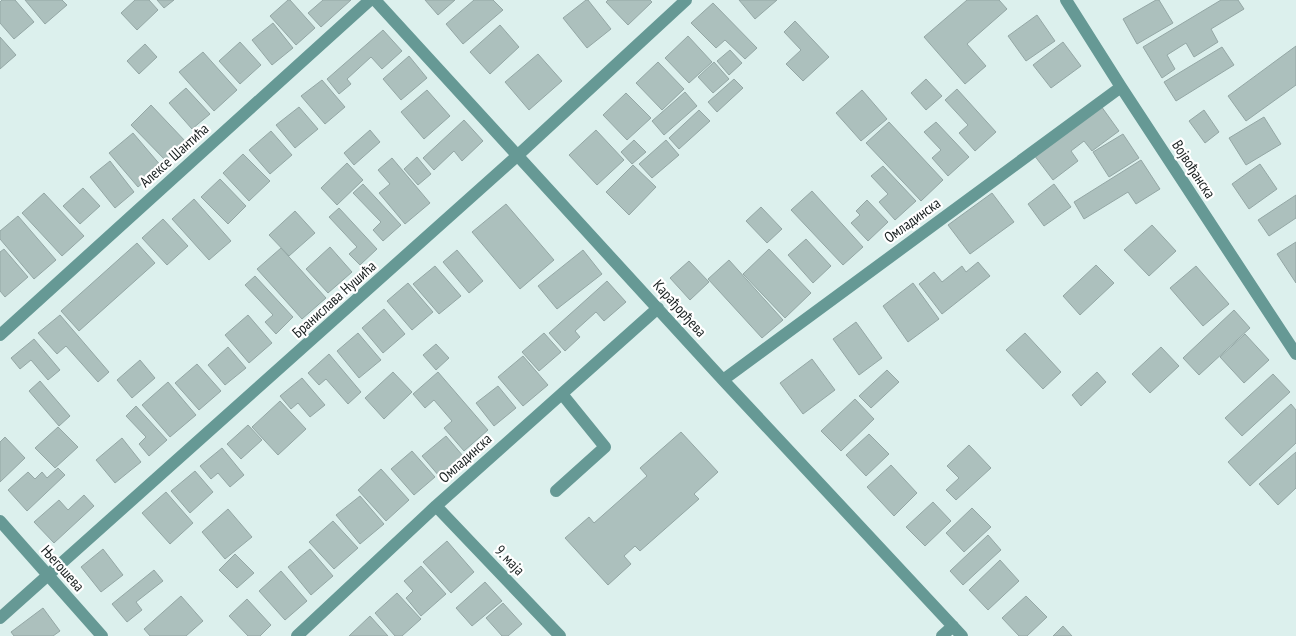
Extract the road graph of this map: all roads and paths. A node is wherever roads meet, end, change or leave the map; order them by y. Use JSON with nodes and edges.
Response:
{"nodes":[{"id":1,"x":370,"y":0,"type":"edge"},
{"id":2,"x":375,"y":0,"type":"edge"},
{"id":3,"x":686,"y":0,"type":"edge"},
{"id":4,"x":1066,"y":0,"type":"edge"},
{"id":5,"x":1121,"y":87,"type":"junction"},
{"id":6,"x":517,"y":156,"type":"junction"},
{"id":7,"x":658,"y":308,"type":"junction"},
{"id":8,"x":0,"y":335,"type":"edge"},
{"id":9,"x":1296,"y":354,"type":"edge"},
{"id":10,"x":723,"y":380,"type":"junction"},
{"id":11,"x":562,"y":394,"type":"junction"},
{"id":12,"x":556,"y":490,"type":"dead end"},
{"id":13,"x":436,"y":506,"type":"junction"},
{"id":14,"x":0,"y":521,"type":"edge"},
{"id":15,"x":49,"y":576,"type":"junction"},
{"id":16,"x":0,"y":618,"type":"edge"},
{"id":17,"x":953,"y":626,"type":"junction"},
{"id":18,"x":102,"y":636,"type":"edge"},
{"id":19,"x":298,"y":636,"type":"edge"},
{"id":20,"x":560,"y":636,"type":"edge"},
{"id":21,"x":942,"y":636,"type":"edge"},
{"id":22,"x":962,"y":636,"type":"edge"}],
"edges":[{"from":1,"to":8,"type":"street","name":"Алексе Шантића"},
{"from":2,"to":6,"type":"street","name":"Карађорђева"},
{"from":3,"to":6,"type":"street","name":"Бранислава Нушића"},
{"from":4,"to":5,"type":"street","name":"Војвођанска"},
{"from":5,"to":9,"type":"street","name":"Војвођанска"},
{"from":5,"to":10,"type":"street","name":"Омладинска"},
{"from":6,"to":7,"type":"street","name":"Карађорђева"},
{"from":6,"to":15,"type":"street","name":"Бранислава Нушића"},
{"from":7,"to":10,"type":"street","name":"Карађорђева"},
{"from":7,"to":11,"type":"street","name":"Омладинска"},
{"from":10,"to":17,"type":"street","name":"Карађорђева"},
{"from":11,"to":12,"type":"street"},
{"from":11,"to":13,"type":"street","name":"Омладинска"},
{"from":13,"to":19,"type":"street","name":"Омладинска"},
{"from":13,"to":20,"type":"street","name":"9. маја"},
{"from":14,"to":15,"type":"street","name":"Његошева"},
{"from":15,"to":16,"type":"street","name":"Бранислава Нушића"},
{"from":15,"to":18,"type":"street","name":"Његошева"},
{"from":17,"to":21,"type":"street"},
{"from":17,"to":22,"type":"street","name":"Карађорђева"}]}
